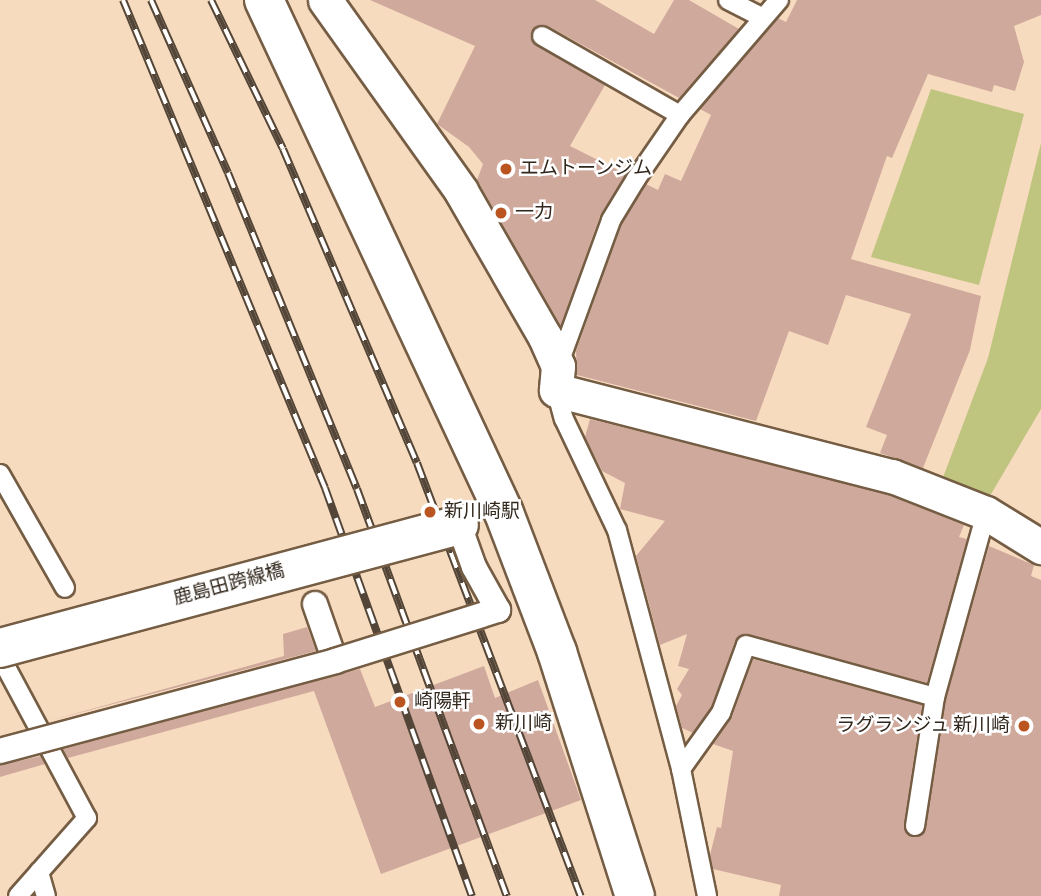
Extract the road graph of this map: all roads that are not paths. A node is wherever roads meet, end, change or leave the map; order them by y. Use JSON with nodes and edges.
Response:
{"nodes":[{"id":1,"x":264,"y":0,"type":"edge"},
{"id":2,"x":326,"y":0,"type":"edge"},
{"id":3,"x":728,"y":0,"type":"edge"},
{"id":4,"x":779,"y":0,"type":"edge"},
{"id":5,"x":761,"y":17,"type":"junction"},
{"id":6,"x":542,"y":36,"type":"dead end"},
{"id":7,"x":680,"y":115,"type":"junction"},
{"id":8,"x":557,"y":378,"type":"junction"},
{"id":9,"x":0,"y":474,"type":"edge"},
{"id":10,"x":7,"y":501,"type":"edge"},
{"id":11,"x":504,"y":513,"type":"junction"},
{"id":12,"x":986,"y":513,"type":"junction"},
{"id":13,"x":459,"y":525,"type":"junction"},
{"id":14,"x":1041,"y":547,"type":"edge"},
{"id":15,"x":65,"y":588,"type":"dead end"},
{"id":16,"x":315,"y":604,"type":"dead end"},
{"id":17,"x":0,"y":648,"type":"edge"},
{"id":18,"x":0,"y":656,"type":"edge"},
{"id":19,"x":335,"y":662,"type":"junction"},
{"id":20,"x":935,"y":697,"type":"junction"},
{"id":21,"x":0,"y":751,"type":"edge"},
{"id":22,"x":681,"y":769,"type":"junction"},
{"id":23,"x":915,"y":826,"type":"dead end"},
{"id":24,"x":39,"y":872,"type":"junction"},
{"id":25,"x":18,"y":896,"type":"edge"},
{"id":26,"x":46,"y":896,"type":"edge"},
{"id":27,"x":635,"y":896,"type":"edge"},
{"id":28,"x":707,"y":896,"type":"edge"}],
"edges":[{"from":1,"to":11,"type":"street"},
{"from":2,"to":8,"type":"street"},
{"from":3,"to":5,"type":"lane"},
{"from":4,"to":5,"type":"lane"},
{"from":5,"to":7,"type":"lane"},
{"from":6,"to":7,"type":"lane"},
{"from":7,"to":8,"type":"lane"},
{"from":8,"to":12,"type":"street"},
{"from":8,"to":22,"type":"lane"},
{"from":9,"to":10,"type":"lane"},
{"from":10,"to":15,"type":"lane"},
{"from":11,"to":13,"type":"street","name":"鹿島田跨線橋"},
{"from":11,"to":27,"type":"street"},
{"from":12,"to":14,"type":"street"},
{"from":12,"to":20,"type":"lane"},
{"from":13,"to":17,"type":"street","name":"鹿島田跨線橋","bridge":true},
{"from":13,"to":19,"type":"street","bridge":true},
{"from":16,"to":19,"type":"street"},
{"from":18,"to":24,"type":"lane"},
{"from":19,"to":21,"type":"street","bridge":true},
{"from":20,"to":22,"type":"lane"},
{"from":20,"to":23,"type":"lane"},
{"from":22,"to":28,"type":"lane"},
{"from":24,"to":25,"type":"lane"},
{"from":24,"to":26,"type":"lane"}]}
